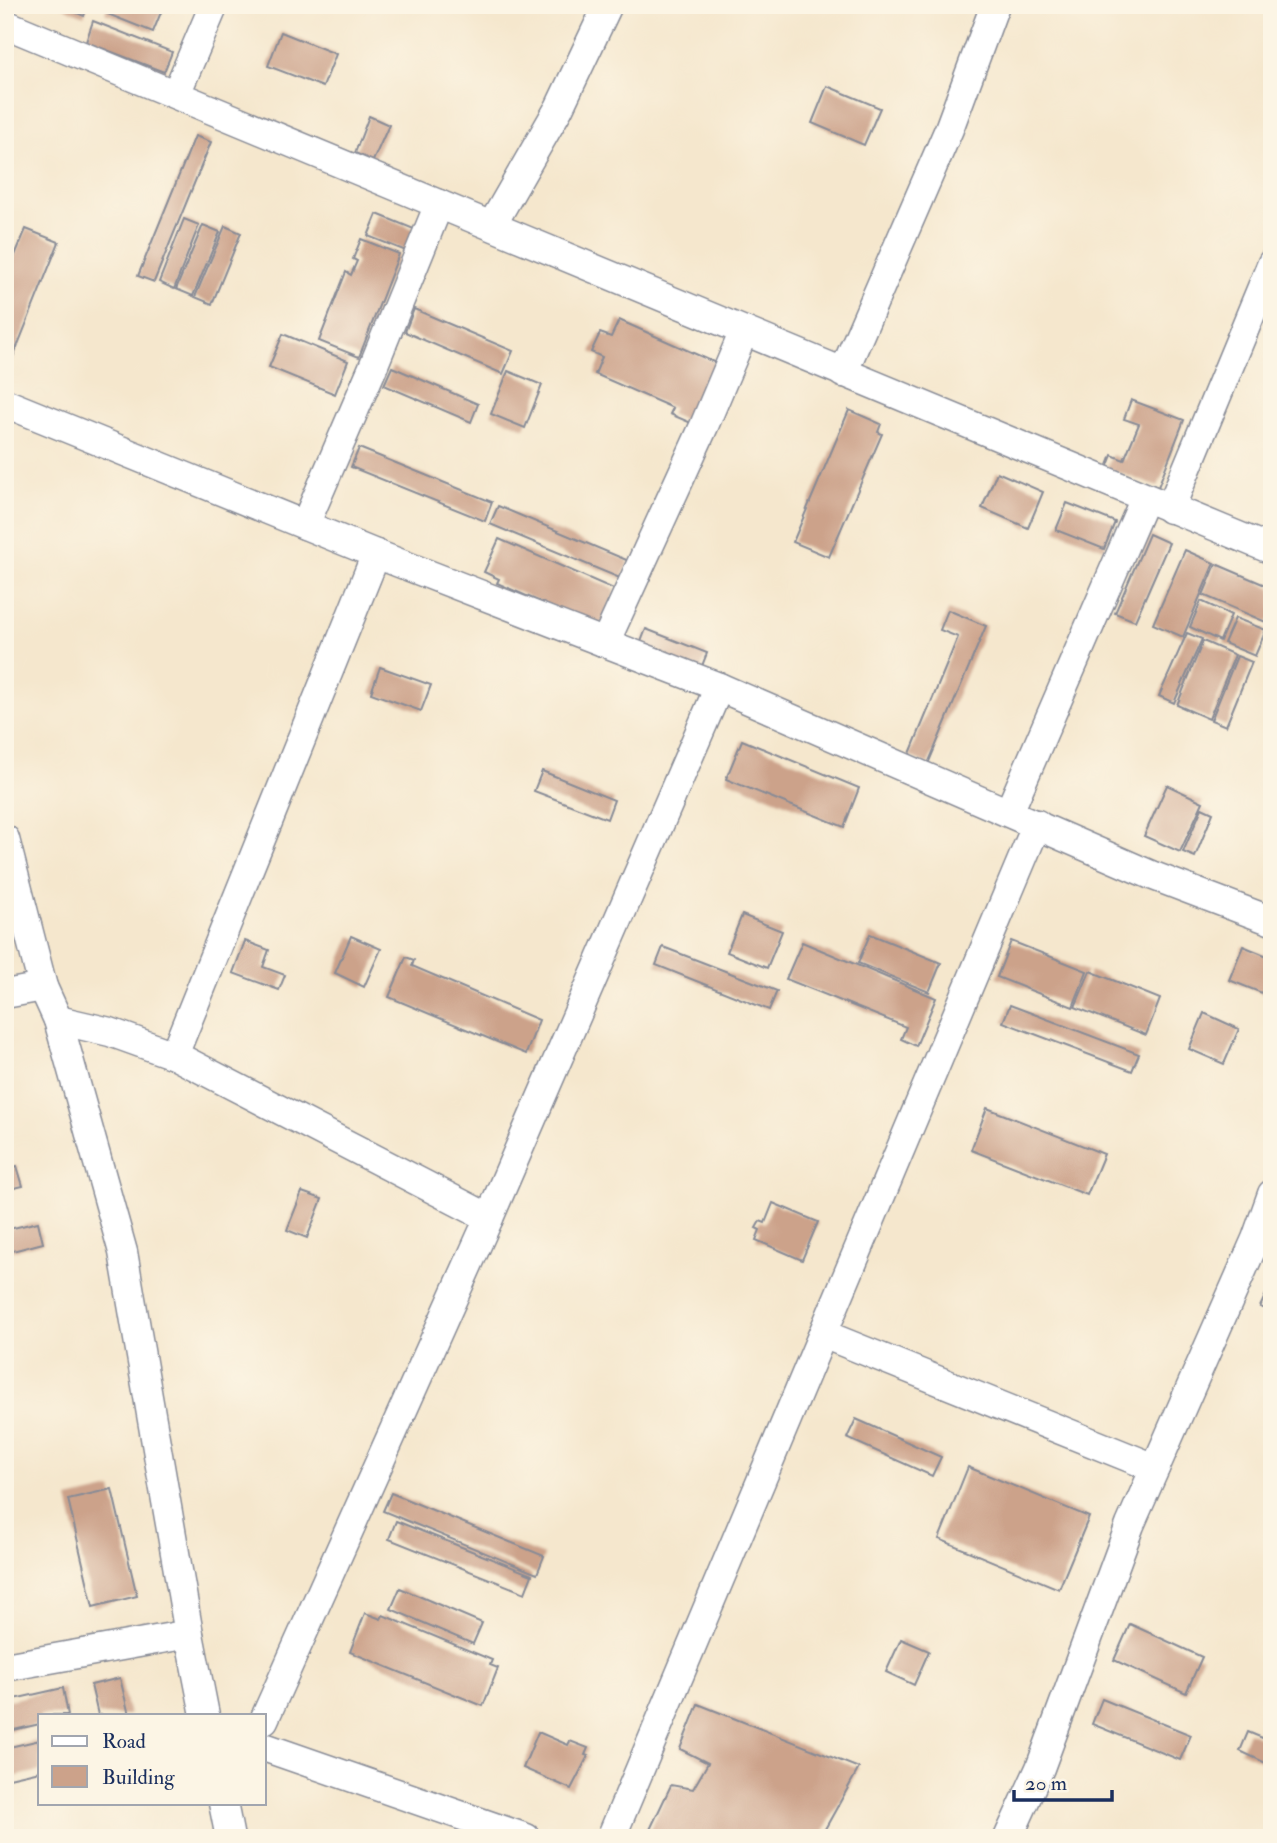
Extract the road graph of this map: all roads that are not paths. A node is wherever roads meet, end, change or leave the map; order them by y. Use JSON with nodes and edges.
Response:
{"nodes":[{"id":1,"x":214,"y":5,"type":"edge"},
{"id":2,"x":608,"y":5,"type":"edge"},
{"id":3,"x":995,"y":5,"type":"edge"},
{"id":4,"x":5,"y":24,"type":"edge"},
{"id":5,"x":176,"y":94,"type":"junction"},
{"id":6,"x":439,"y":204,"type":"junction"},
{"id":7,"x":492,"y":225,"type":"junction"},
{"id":8,"x":1272,"y":263,"type":"edge"},
{"id":9,"x":744,"y":331,"type":"junction"},
{"id":10,"x":843,"y":373,"type":"junction"},
{"id":11,"x":5,"y":403,"type":"edge"},
{"id":12,"x":1144,"y":498,"type":"junction"},
{"id":13,"x":1170,"y":509,"type":"junction"},
{"id":14,"x":305,"y":525,"type":"junction"},
{"id":15,"x":1272,"y":550,"type":"edge"},
{"id":16,"x":376,"y":554,"type":"junction"},
{"id":17,"x":605,"y":643,"type":"junction"},
{"id":18,"x":719,"y":687,"type":"junction"},
{"id":19,"x":1009,"y":812,"type":"junction"},
{"id":20,"x":1037,"y":824,"type":"junction"},
{"id":21,"x":5,"y":839,"type":"edge"},
{"id":22,"x":1272,"y":921,"type":"edge"},
{"id":23,"x":43,"y":987,"type":"junction"},
{"id":24,"x":5,"y":994,"type":"edge"},
{"id":25,"x":58,"y":1020,"type":"junction"},
{"id":26,"x":174,"y":1055,"type":"junction"},
{"id":27,"x":1272,"y":1194,"type":"edge"},
{"id":28,"x":489,"y":1219,"type":"junction"},
{"id":29,"x":822,"y":1334,"type":"junction"},
{"id":30,"x":1155,"y":1468,"type":"junction"},
{"id":31,"x":189,"y":1634,"type":"junction"},
{"id":32,"x":5,"y":1667,"type":"edge"},
{"id":33,"x":205,"y":1714,"type":"edge"},
{"id":34,"x":266,"y":1716,"type":"edge"},
{"id":35,"x":266,"y":1747,"type":"edge"},
{"id":36,"x":223,"y":1804,"type":"edge"},
{"id":37,"x":230,"y":1838,"type":"edge"},
{"id":38,"x":526,"y":1838,"type":"edge"},
{"id":39,"x":611,"y":1838,"type":"edge"},
{"id":40,"x":1008,"y":1838,"type":"edge"}],
"edges":[{"from":1,"to":5,"type":"street"},
{"from":2,"to":7,"type":"street"},
{"from":3,"to":10,"type":"street"},
{"from":4,"to":5,"type":"street"},
{"from":5,"to":6,"type":"street"},
{"from":6,"to":7,"type":"street"},
{"from":6,"to":14,"type":"street"},
{"from":7,"to":9,"type":"street"},
{"from":8,"to":13,"type":"street"},
{"from":9,"to":10,"type":"street"},
{"from":9,"to":17,"type":"street"},
{"from":10,"to":12,"type":"street"},
{"from":11,"to":14,"type":"street"},
{"from":12,"to":13,"type":"street"},
{"from":12,"to":19,"type":"street"},
{"from":13,"to":15,"type":"street"},
{"from":14,"to":16,"type":"street"},
{"from":16,"to":17,"type":"street"},
{"from":16,"to":26,"type":"street"},
{"from":17,"to":18,"type":"street"},
{"from":18,"to":19,"type":"street"},
{"from":18,"to":28,"type":"street"},
{"from":19,"to":20,"type":"street"},
{"from":20,"to":22,"type":"street"},
{"from":20,"to":29,"type":"street"},
{"from":21,"to":23,"type":"street"},
{"from":23,"to":24,"type":"street"},
{"from":23,"to":25,"type":"street"},
{"from":25,"to":26,"type":"street"},
{"from":25,"to":31,"type":"street"},
{"from":26,"to":28,"type":"street"},
{"from":27,"to":30,"type":"street"},
{"from":28,"to":34,"type":"street"},
{"from":29,"to":30,"type":"street"},
{"from":29,"to":39,"type":"street"},
{"from":30,"to":40,"type":"street"},
{"from":31,"to":32,"type":"street"},
{"from":31,"to":33,"type":"street"},
{"from":35,"to":38,"type":"street"},
{"from":36,"to":37,"type":"street"}]}
